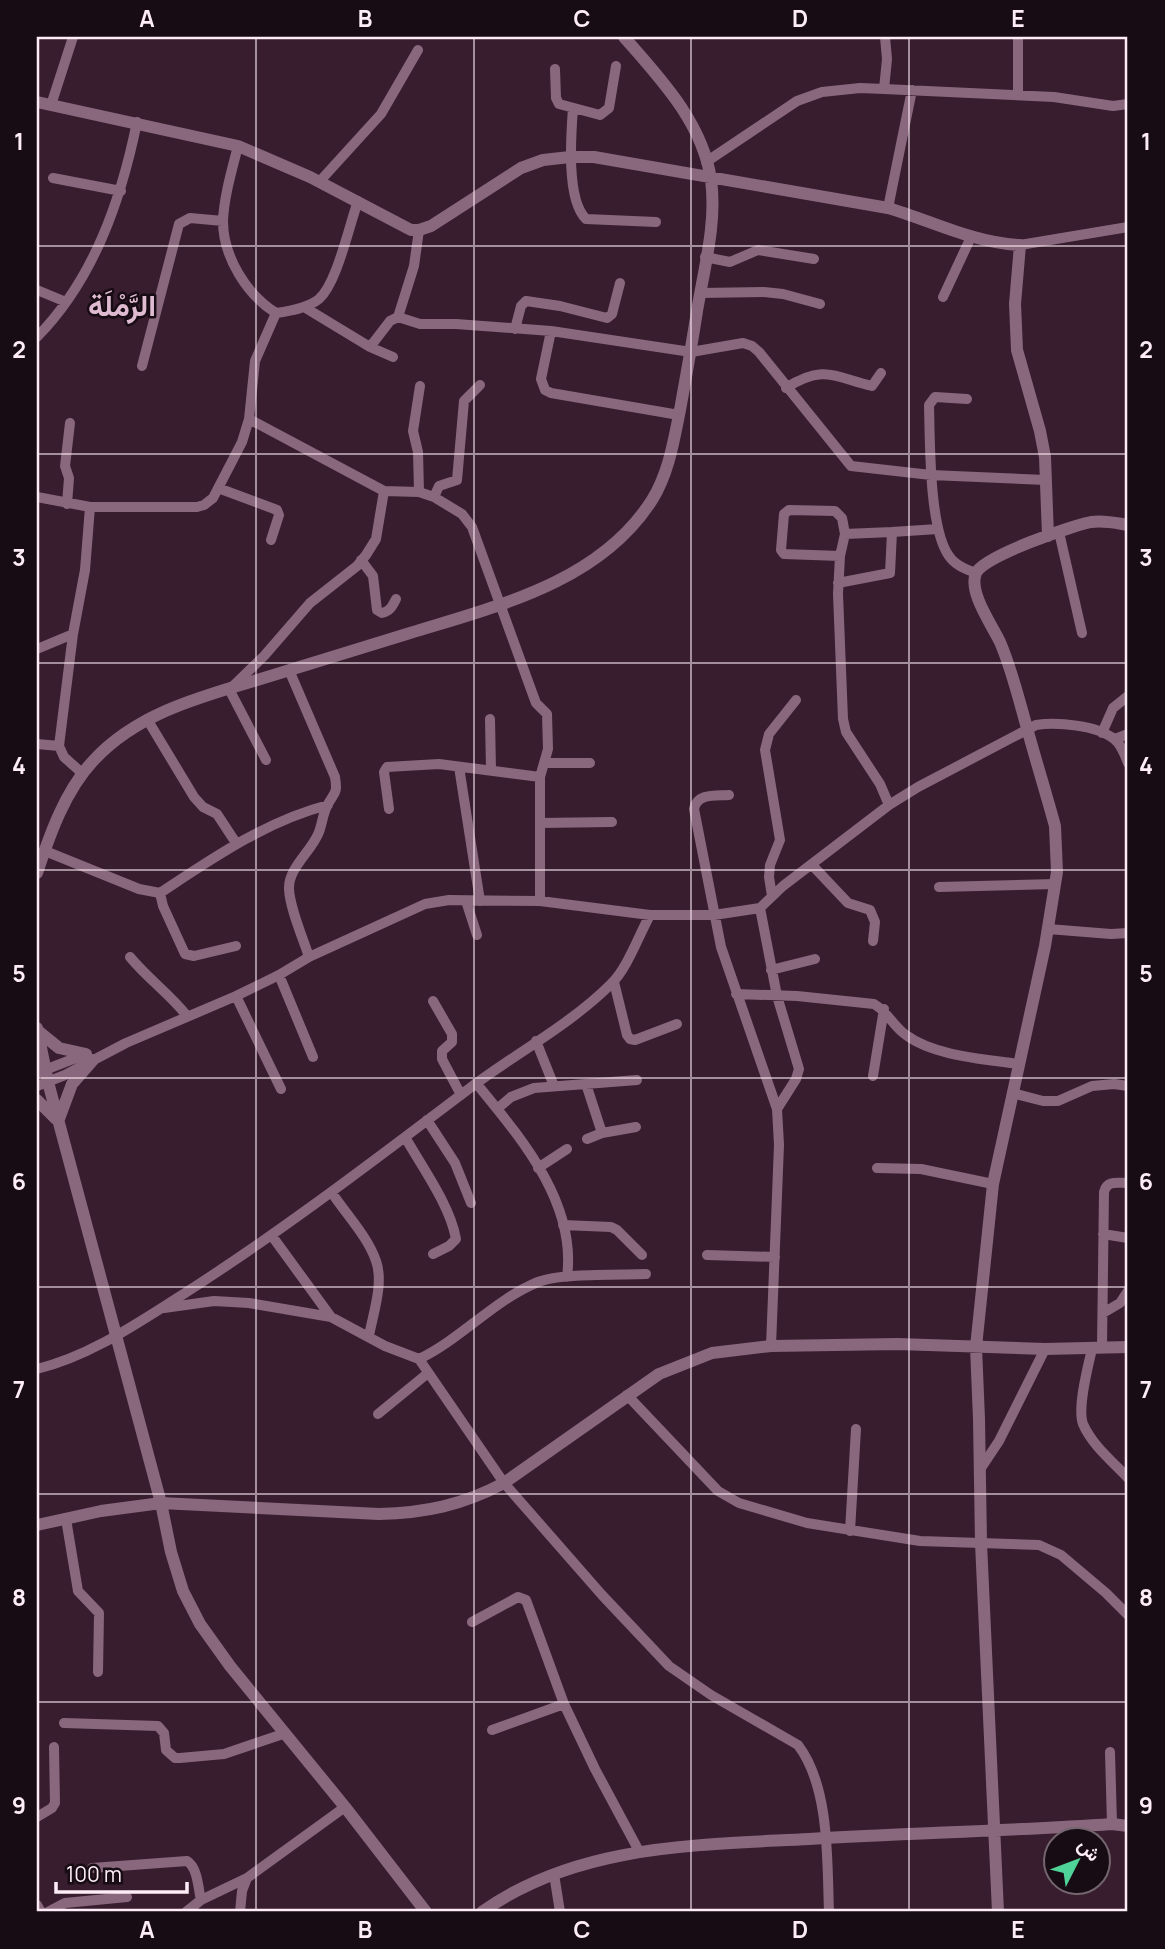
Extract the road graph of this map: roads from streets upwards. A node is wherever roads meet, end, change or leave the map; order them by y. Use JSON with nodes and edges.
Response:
{"nodes":[{"id":1,"x":73,"y":37,"type":"edge"},
{"id":2,"x":624,"y":37,"type":"edge"},
{"id":3,"x":886,"y":37,"type":"edge"},
{"id":4,"x":1018,"y":37,"type":"edge"},
{"id":5,"x":418,"y":50,"type":"dead end"},
{"id":6,"x":616,"y":66,"type":"dead end"},
{"id":7,"x":555,"y":69,"type":"dead end"},
{"id":8,"x":884,"y":89,"type":"junction"},
{"id":9,"x":912,"y":90,"type":"junction"},
{"id":10,"x":1018,"y":94,"type":"junction"},
{"id":11,"x":37,"y":102,"type":"edge"},
{"id":12,"x":1128,"y":104,"type":"edge"},
{"id":13,"x":51,"y":105,"type":"junction"},
{"id":14,"x":1112,"y":106,"type":"junction"},
{"id":15,"x":573,"y":108,"type":"junction"},
{"id":16,"x":1128,"y":113,"type":"edge"},
{"id":17,"x":137,"y":122,"type":"junction"},
{"id":18,"x":238,"y":146,"type":"junction"},
{"id":19,"x":570,"y":157,"type":"junction"},
{"id":20,"x":706,"y":162,"type":"junction"},
{"id":21,"x":53,"y":178,"type":"dead end"},
{"id":22,"x":711,"y":178,"type":"junction"},
{"id":23,"x":320,"y":181,"type":"junction"},
{"id":24,"x":121,"y":191,"type":"junction"},
{"id":25,"x":358,"y":201,"type":"junction"},
{"id":26,"x":888,"y":208,"type":"junction"},
{"id":27,"x":223,"y":221,"type":"junction"},
{"id":28,"x":656,"y":222,"type":"dead end"},
{"id":29,"x":1128,"y":227,"type":"edge"},
{"id":30,"x":419,"y":230,"type":"junction"},
{"id":31,"x":971,"y":237,"type":"junction"},
{"id":32,"x":1020,"y":245,"type":"junction"},
{"id":33,"x":705,"y":257,"type":"junction"},
{"id":34,"x":814,"y":259,"type":"dead end"},
{"id":35,"x":620,"y":284,"type":"dead end"},
{"id":36,"x":37,"y":290,"type":"edge"},
{"id":37,"x":700,"y":293,"type":"junction"},
{"id":38,"x":943,"y":297,"type":"dead end"},
{"id":39,"x":66,"y":302,"type":"junction"},
{"id":40,"x":820,"y":304,"type":"dead end"},
{"id":41,"x":304,"y":307,"type":"junction"},
{"id":42,"x":276,"y":313,"type":"junction"},
{"id":43,"x":398,"y":317,"type":"junction"},
{"id":44,"x":515,"y":330,"type":"junction"},
{"id":45,"x":551,"y":331,"type":"junction"},
{"id":46,"x":37,"y":337,"type":"edge"},
{"id":47,"x":370,"y":347,"type":"junction"},
{"id":48,"x":691,"y":352,"type":"junction"},
{"id":49,"x":393,"y":357,"type":"dead end"},
{"id":50,"x":142,"y":366,"type":"dead end"},
{"id":51,"x":881,"y":373,"type":"dead end"},
{"id":52,"x":420,"y":386,"type":"dead end"},
{"id":53,"x":480,"y":386,"type":"dead end"},
{"id":54,"x":786,"y":388,"type":"junction"},
{"id":55,"x":967,"y":399,"type":"dead end"},
{"id":56,"x":678,"y":415,"type":"junction"},
{"id":57,"x":249,"y":419,"type":"junction"},
{"id":58,"x":69,"y":423,"type":"dead end"},
{"id":59,"x":930,"y":475,"type":"junction"},
{"id":60,"x":1046,"y":480,"type":"junction"},
{"id":61,"x":218,"y":488,"type":"junction"},
{"id":62,"x":384,"y":491,"type":"junction"},
{"id":63,"x":419,"y":492,"type":"junction"},
{"id":64,"x":433,"y":496,"type":"junction"},
{"id":65,"x":37,"y":497,"type":"edge"},
{"id":66,"x":67,"y":504,"type":"junction"},
{"id":67,"x":90,"y":507,"type":"junction"},
{"id":68,"x":1128,"y":525,"type":"edge"},
{"id":69,"x":938,"y":529,"type":"junction"},
{"id":70,"x":892,"y":532,"type":"junction"},
{"id":71,"x":845,"y":534,"type":"junction"},
{"id":72,"x":1053,"y":534,"type":"junction"},
{"id":73,"x":271,"y":540,"type":"dead end"},
{"id":74,"x":840,"y":556,"type":"junction"},
{"id":75,"x":361,"y":560,"type":"junction"},
{"id":76,"x":976,"y":573,"type":"junction"},
{"id":77,"x":838,"y":583,"type":"junction"},
{"id":78,"x":396,"y":599,"type":"dead end"},
{"id":79,"x":500,"y":605,"type":"junction"},
{"id":80,"x":1082,"y":633,"type":"dead end"},
{"id":81,"x":74,"y":634,"type":"junction"},
{"id":82,"x":37,"y":649,"type":"edge"},
{"id":83,"x":289,"y":670,"type":"junction"},
{"id":84,"x":230,"y":688,"type":"junction"},
{"id":85,"x":1128,"y":696,"type":"edge"},
{"id":86,"x":796,"y":700,"type":"dead end"},
{"id":87,"x":147,"y":719,"type":"junction"},
{"id":88,"x":490,"y":719,"type":"dead end"},
{"id":89,"x":1027,"y":729,"type":"junction"},
{"id":90,"x":1102,"y":733,"type":"junction"},
{"id":91,"x":1128,"y":734,"type":"edge"},
{"id":92,"x":1115,"y":739,"type":"junction"},
{"id":93,"x":37,"y":744,"type":"edge"},
{"id":94,"x":59,"y":747,"type":"junction"},
{"id":95,"x":265,"y":760,"type":"dead end"},
{"id":96,"x":545,"y":763,"type":"junction"},
{"id":97,"x":590,"y":763,"type":"dead end"},
{"id":98,"x":1128,"y":763,"type":"edge"},
{"id":99,"x":459,"y":766,"type":"junction"},
{"id":100,"x":491,"y":770,"type":"junction"},
{"id":101,"x":82,"y":773,"type":"junction"},
{"id":102,"x":540,"y":776,"type":"junction"},
{"id":103,"x":729,"y":795,"type":"dead end"},
{"id":104,"x":328,"y":805,"type":"junction"},
{"id":105,"x":888,"y":805,"type":"junction"},
{"id":106,"x":389,"y":809,"type":"dead end"},
{"id":107,"x":612,"y":822,"type":"dead end"},
{"id":108,"x":540,"y":823,"type":"junction"},
{"id":109,"x":236,"y":843,"type":"junction"},
{"id":110,"x":44,"y":851,"type":"junction"},
{"id":111,"x":812,"y":865,"type":"junction"},
{"id":112,"x":37,"y":873,"type":"edge"},
{"id":113,"x":1055,"y":884,"type":"junction"},
{"id":114,"x":939,"y":887,"type":"dead end"},
{"id":115,"x":160,"y":893,"type":"junction"},
{"id":116,"x":772,"y":896,"type":"junction"},
{"id":117,"x":466,"y":901,"type":"junction"},
{"id":118,"x":480,"y":901,"type":"junction"},
{"id":119,"x":540,"y":901,"type":"junction"},
{"id":120,"x":760,"y":908,"type":"junction"},
{"id":121,"x":650,"y":915,"type":"junction"},
{"id":122,"x":714,"y":915,"type":"junction"},
{"id":123,"x":1048,"y":929,"type":"junction"},
{"id":124,"x":1128,"y":933,"type":"edge"},
{"id":125,"x":477,"y":935,"type":"dead end"},
{"id":126,"x":873,"y":942,"type":"dead end"},
{"id":127,"x":236,"y":946,"type":"dead end"},
{"id":128,"x":130,"y":957,"type":"dead end"},
{"id":129,"x":309,"y":957,"type":"junction"},
{"id":130,"x":814,"y":959,"type":"dead end"},
{"id":131,"x":771,"y":970,"type":"junction"},
{"id":132,"x":279,"y":975,"type":"junction"},
{"id":133,"x":614,"y":982,"type":"junction"},
{"id":134,"x":736,"y":994,"type":"junction"},
{"id":135,"x":236,"y":996,"type":"junction"},
{"id":136,"x":777,"y":996,"type":"junction"},
{"id":137,"x":433,"y":1001,"type":"dead end"},
{"id":138,"x":884,"y":1009,"type":"junction"},
{"id":139,"x":187,"y":1016,"type":"junction"},
{"id":140,"x":677,"y":1024,"type":"dead end"},
{"id":141,"x":37,"y":1029,"type":"edge"},
{"id":142,"x":536,"y":1041,"type":"junction"},
{"id":143,"x":89,"y":1057,"type":"junction"},
{"id":144,"x":313,"y":1057,"type":"dead end"},
{"id":145,"x":1018,"y":1064,"type":"junction"},
{"id":146,"x":873,"y":1076,"type":"dead end"},
{"id":147,"x":42,"y":1078,"type":"edge"},
{"id":148,"x":636,"y":1080,"type":"dead end"},
{"id":149,"x":476,"y":1083,"type":"junction"},
{"id":150,"x":586,"y":1084,"type":"junction"},
{"id":151,"x":554,"y":1086,"type":"junction"},
{"id":152,"x":1128,"y":1086,"type":"edge"},
{"id":153,"x":281,"y":1089,"type":"dead end"},
{"id":154,"x":1012,"y":1093,"type":"junction"},
{"id":155,"x":461,"y":1095,"type":"junction"},
{"id":156,"x":37,"y":1100,"type":"edge"},
{"id":157,"x":497,"y":1109,"type":"junction"},
{"id":158,"x":776,"y":1109,"type":"junction"},
{"id":159,"x":427,"y":1120,"type":"junction"},
{"id":160,"x":60,"y":1122,"type":"junction"},
{"id":161,"x":636,"y":1127,"type":"dead end"},
{"id":162,"x":602,"y":1133,"type":"junction"},
{"id":163,"x":405,"y":1137,"type":"junction"},
{"id":164,"x":587,"y":1139,"type":"dead end"},
{"id":165,"x":567,"y":1149,"type":"dead end"},
{"id":166,"x":538,"y":1168,"type":"junction"},
{"id":167,"x":877,"y":1168,"type":"dead end"},
{"id":168,"x":1128,"y":1183,"type":"edge"},
{"id":169,"x":993,"y":1184,"type":"junction"},
{"id":170,"x":332,"y":1193,"type":"junction"},
{"id":171,"x":471,"y":1203,"type":"dead end"},
{"id":172,"x":564,"y":1225,"type":"junction"},
{"id":173,"x":1103,"y":1234,"type":"junction"},
{"id":174,"x":272,"y":1236,"type":"junction"},
{"id":175,"x":1128,"y":1238,"type":"edge"},
{"id":176,"x":433,"y":1254,"type":"dead end"},
{"id":177,"x":642,"y":1255,"type":"dead end"},
{"id":178,"x":707,"y":1255,"type":"dead end"},
{"id":179,"x":775,"y":1257,"type":"junction"},
{"id":180,"x":646,"y":1274,"type":"dead end"},
{"id":181,"x":567,"y":1277,"type":"junction"},
{"id":182,"x":1128,"y":1291,"type":"edge"},
{"id":183,"x":162,"y":1308,"type":"junction"},
{"id":184,"x":1102,"y":1313,"type":"junction"},
{"id":185,"x":331,"y":1317,"type":"junction"},
{"id":186,"x":369,"y":1336,"type":"junction"},
{"id":187,"x":115,"y":1337,"type":"junction"},
{"id":188,"x":771,"y":1346,"type":"junction"},
{"id":189,"x":1128,"y":1347,"type":"edge"},
{"id":190,"x":976,"y":1348,"type":"junction"},
{"id":191,"x":1097,"y":1348,"type":"junction"},
{"id":192,"x":1045,"y":1349,"type":"junction"},
{"id":193,"x":419,"y":1359,"type":"junction"},
{"id":194,"x":37,"y":1369,"type":"edge"},
{"id":195,"x":428,"y":1373,"type":"junction"},
{"id":196,"x":627,"y":1395,"type":"junction"},
{"id":197,"x":378,"y":1414,"type":"dead end"},
{"id":198,"x":856,"y":1429,"type":"dead end"},
{"id":199,"x":979,"y":1471,"type":"junction"},
{"id":200,"x":1128,"y":1478,"type":"edge"},
{"id":201,"x":504,"y":1483,"type":"junction"},
{"id":202,"x":161,"y":1503,"type":"junction"},
{"id":203,"x":66,"y":1519,"type":"junction"},
{"id":204,"x":37,"y":1525,"type":"edge"},
{"id":205,"x":850,"y":1531,"type":"junction"},
{"id":206,"x":981,"y":1544,"type":"junction"},
{"id":207,"x":1128,"y":1615,"type":"edge"},
{"id":208,"x":472,"y":1622,"type":"dead end"},
{"id":209,"x":99,"y":1672,"type":"dead end"},
{"id":210,"x":564,"y":1704,"type":"junction"},
{"id":211,"x":64,"y":1723,"type":"dead end"},
{"id":212,"x":492,"y":1730,"type":"dead end"},
{"id":213,"x":283,"y":1734,"type":"junction"},
{"id":214,"x":54,"y":1747,"type":"dead end"},
{"id":215,"x":1110,"y":1752,"type":"dead end"},
{"id":216,"x":345,"y":1807,"type":"junction"},
{"id":217,"x":37,"y":1817,"type":"edge"},
{"id":218,"x":1112,"y":1825,"type":"junction"},
{"id":219,"x":1128,"y":1826,"type":"edge"},
{"id":220,"x":994,"y":1832,"type":"junction"},
{"id":221,"x":825,"y":1838,"type":"junction"},
{"id":222,"x":639,"y":1851,"type":"junction"},
{"id":223,"x":92,"y":1868,"type":"dead end"},
{"id":224,"x":554,"y":1874,"type":"junction"},
{"id":225,"x":247,"y":1878,"type":"junction"},
{"id":226,"x":127,"y":1897,"type":"dead end"},
{"id":227,"x":201,"y":1900,"type":"junction"},
{"id":228,"x":37,"y":1905,"type":"edge"},
{"id":229,"x":53,"y":1911,"type":"edge"},
{"id":230,"x":41,"y":1912,"type":"edge"},
{"id":231,"x":186,"y":1912,"type":"edge"},
{"id":232,"x":240,"y":1912,"type":"edge"},
{"id":233,"x":426,"y":1912,"type":"edge"},
{"id":234,"x":482,"y":1912,"type":"edge"},
{"id":235,"x":560,"y":1912,"type":"edge"},
{"id":236,"x":829,"y":1912,"type":"edge"},
{"id":237,"x":998,"y":1912,"type":"edge"}],
"edges":[{"from":1,"to":13,"type":"street"},
{"from":2,"to":20,"type":"street"},
{"from":3,"to":8,"type":"street"},
{"from":4,"to":10,"type":"street"},
{"from":5,"to":23,"type":"street"},
{"from":6,"to":15,"type":"street"},
{"from":7,"to":15,"type":"street"},
{"from":8,"to":9,"type":"street"},
{"from":8,"to":20,"type":"street"},
{"from":9,"to":10,"type":"street"},
{"from":9,"to":26,"type":"street"},
{"from":10,"to":14,"type":"street"},
{"from":11,"to":13,"type":"street"},
{"from":12,"to":14,"type":"street"},
{"from":13,"to":17,"type":"street"},
{"from":14,"to":16,"type":"street"},
{"from":15,"to":19,"type":"street"},
{"from":17,"to":18,"type":"street"},
{"from":17,"to":24,"type":"street"},
{"from":18,"to":23,"type":"street"},
{"from":18,"to":27,"type":"street"},
{"from":19,"to":22,"type":"street"},
{"from":19,"to":28,"type":"street"},
{"from":19,"to":30,"type":"street"},
{"from":20,"to":22,"type":"street"},
{"from":21,"to":24,"type":"street"},
{"from":22,"to":26,"type":"street"},
{"from":22,"to":33,"type":"street"},
{"from":23,"to":25,"type":"street"},
{"from":24,"to":39,"type":"street"},
{"from":25,"to":30,"type":"street"},
{"from":25,"to":41,"type":"street"},
{"from":26,"to":31,"type":"street"},
{"from":27,"to":42,"type":"street"},
{"from":27,"to":50,"type":"street"},
{"from":29,"to":32,"type":"street"},
{"from":30,"to":43,"type":"street"},
{"from":31,"to":32,"type":"street"},
{"from":31,"to":38,"type":"street"},
{"from":32,"to":60,"type":"street"},
{"from":33,"to":34,"type":"street"},
{"from":33,"to":37,"type":"street"},
{"from":35,"to":44,"type":"street"},
{"from":36,"to":39,"type":"street"},
{"from":37,"to":40,"type":"street"},
{"from":37,"to":48,"type":"street"},
{"from":39,"to":46,"type":"street"},
{"from":41,"to":42,"type":"street"},
{"from":41,"to":47,"type":"street"},
{"from":42,"to":57,"type":"street"},
{"from":43,"to":44,"type":"street"},
{"from":43,"to":47,"type":"street"},
{"from":44,"to":45,"type":"street"},
{"from":45,"to":48,"type":"street"},
{"from":45,"to":56,"type":"street"},
{"from":47,"to":49,"type":"street"},
{"from":48,"to":54,"type":"street"},
{"from":48,"to":56,"type":"street"},
{"from":51,"to":54,"type":"street"},
{"from":52,"to":63,"type":"street"},
{"from":53,"to":64,"type":"street"},
{"from":54,"to":59,"type":"street"},
{"from":55,"to":59,"type":"street"},
{"from":56,"to":79,"type":"street"},
{"from":57,"to":61,"type":"street"},
{"from":57,"to":62,"type":"street"},
{"from":58,"to":66,"type":"street"},
{"from":59,"to":60,"type":"street"},
{"from":59,"to":69,"type":"street"},
{"from":60,"to":72,"type":"street"},
{"from":61,"to":67,"type":"street"},
{"from":61,"to":73,"type":"street"},
{"from":62,"to":63,"type":"street"},
{"from":62,"to":75,"type":"street"},
{"from":63,"to":64,"type":"street"},
{"from":64,"to":79,"type":"street"},
{"from":65,"to":66,"type":"street"},
{"from":66,"to":67,"type":"street"},
{"from":67,"to":81,"type":"street"},
{"from":68,"to":72,"type":"street"},
{"from":69,"to":70,"type":"street"},
{"from":69,"to":76,"type":"street"},
{"from":70,"to":71,"type":"street"},
{"from":70,"to":77,"type":"street"},
{"from":71,"to":74,"type":"street"},
{"from":71,"to":74,"type":"street"},
{"from":72,"to":76,"type":"street"},
{"from":72,"to":80,"type":"street"},
{"from":74,"to":77,"type":"street"},
{"from":75,"to":78,"type":"street"},
{"from":75,"to":84,"type":"street"},
{"from":76,"to":89,"type":"street"},
{"from":77,"to":105,"type":"street"},
{"from":79,"to":83,"type":"street"},
{"from":79,"to":96,"type":"street"},
{"from":81,"to":82,"type":"street"},
{"from":81,"to":94,"type":"street"},
{"from":83,"to":84,"type":"street"},
{"from":83,"to":104,"type":"street"},
{"from":84,"to":87,"type":"street"},
{"from":84,"to":95,"type":"street"},
{"from":85,"to":90,"type":"street"},
{"from":86,"to":116,"type":"street"},
{"from":87,"to":101,"type":"street"},
{"from":87,"to":109,"type":"street"},
{"from":88,"to":100,"type":"street"},
{"from":89,"to":90,"type":"street"},
{"from":89,"to":105,"type":"street"},
{"from":89,"to":113,"type":"street"},
{"from":90,"to":92,"type":"street"},
{"from":91,"to":92,"type":"street"},
{"from":92,"to":98,"type":"street"},
{"from":93,"to":94,"type":"street"},
{"from":94,"to":101,"type":"street"},
{"from":96,"to":97,"type":"street"},
{"from":96,"to":102,"type":"street"},
{"from":99,"to":100,"type":"street"},
{"from":99,"to":106,"type":"street"},
{"from":99,"to":118,"type":"street"},
{"from":100,"to":102,"type":"street"},
{"from":101,"to":110,"type":"street"},
{"from":102,"to":108,"type":"street"},
{"from":103,"to":122,"type":"street"},
{"from":104,"to":109,"type":"street"},
{"from":104,"to":129,"type":"street"},
{"from":105,"to":111,"type":"street"},
{"from":107,"to":108,"type":"street"},
{"from":108,"to":119,"type":"street"},
{"from":109,"to":115,"type":"street"},
{"from":110,"to":112,"type":"street"},
{"from":110,"to":115,"type":"street"},
{"from":111,"to":116,"type":"street"},
{"from":111,"to":126,"type":"street"},
{"from":113,"to":114,"type":"street"},
{"from":113,"to":123,"type":"street"},
{"from":115,"to":127,"type":"street"},
{"from":116,"to":120,"type":"street"},
{"from":117,"to":118,"type":"street"},
{"from":117,"to":125,"type":"street"},
{"from":117,"to":129,"type":"street"},
{"from":118,"to":119,"type":"street"},
{"from":119,"to":121,"type":"street"},
{"from":120,"to":122,"type":"street"},
{"from":120,"to":131,"type":"street"},
{"from":121,"to":122,"type":"street"},
{"from":121,"to":133,"type":"street"},
{"from":122,"to":134,"type":"street"},
{"from":123,"to":124,"type":"street"},
{"from":123,"to":145,"type":"street"},
{"from":128,"to":139,"type":"street"},
{"from":129,"to":132,"type":"street"},
{"from":130,"to":131,"type":"street"},
{"from":131,"to":136,"type":"street"},
{"from":132,"to":135,"type":"street"},
{"from":132,"to":144,"type":"street"},
{"from":133,"to":140,"type":"street"},
{"from":133,"to":142,"type":"street"},
{"from":134,"to":136,"type":"street"},
{"from":134,"to":158,"type":"street"},
{"from":135,"to":139,"type":"street"},
{"from":135,"to":153,"type":"street"},
{"from":136,"to":138,"type":"street"},
{"from":136,"to":158,"type":"street"},
{"from":137,"to":155,"type":"street"},
{"from":138,"to":145,"type":"street"},
{"from":138,"to":146,"type":"street"},
{"from":139,"to":143,"type":"street"},
{"from":141,"to":143,"type":"street"},
{"from":141,"to":147,"type":"street"},
{"from":142,"to":149,"type":"street"},
{"from":142,"to":151,"type":"street"},
{"from":143,"to":147,"type":"street"},
{"from":143,"to":160,"type":"street"},
{"from":145,"to":154,"type":"street"},
{"from":147,"to":160,"type":"street"},
{"from":148,"to":150,"type":"street"},
{"from":149,"to":155,"type":"street"},
{"from":149,"to":157,"type":"street"},
{"from":150,"to":151,"type":"street"},
{"from":150,"to":162,"type":"street"},
{"from":151,"to":157,"type":"street"},
{"from":152,"to":154,"type":"street"},
{"from":154,"to":169,"type":"street"},
{"from":155,"to":159,"type":"street"},
{"from":156,"to":160,"type":"street"},
{"from":157,"to":166,"type":"street"},
{"from":158,"to":179,"type":"street"},
{"from":159,"to":163,"type":"street"},
{"from":159,"to":171,"type":"street"},
{"from":160,"to":187,"type":"street"},
{"from":161,"to":162,"type":"street"},
{"from":162,"to":164,"type":"street"},
{"from":163,"to":170,"type":"street"},
{"from":163,"to":176,"type":"street"},
{"from":165,"to":166,"type":"street"},
{"from":166,"to":172,"type":"street"},
{"from":167,"to":169,"type":"street"},
{"from":168,"to":173,"type":"street"},
{"from":169,"to":190,"type":"street"},
{"from":170,"to":174,"type":"street"},
{"from":170,"to":186,"type":"street"},
{"from":172,"to":177,"type":"street"},
{"from":172,"to":181,"type":"street"},
{"from":173,"to":175,"type":"street"},
{"from":173,"to":184,"type":"street"},
{"from":174,"to":183,"type":"street"},
{"from":174,"to":185,"type":"street"},
{"from":178,"to":179,"type":"street"},
{"from":179,"to":188,"type":"street"},
{"from":180,"to":181,"type":"street"},
{"from":181,"to":193,"type":"street"},
{"from":182,"to":184,"type":"street"},
{"from":183,"to":185,"type":"street"},
{"from":183,"to":187,"type":"street"},
{"from":184,"to":191,"type":"street"},
{"from":185,"to":186,"type":"street"},
{"from":186,"to":193,"type":"street"},
{"from":187,"to":194,"type":"street"},
{"from":187,"to":202,"type":"street"},
{"from":188,"to":190,"type":"street"},
{"from":188,"to":196,"type":"street"},
{"from":189,"to":191,"type":"street"},
{"from":190,"to":192,"type":"street"},
{"from":190,"to":199,"type":"street"},
{"from":191,"to":192,"type":"street"},
{"from":191,"to":200,"type":"street"},
{"from":192,"to":199,"type":"street"},
{"from":193,"to":195,"type":"street"},
{"from":195,"to":197,"type":"street"},
{"from":195,"to":201,"type":"street"},
{"from":196,"to":201,"type":"street"},
{"from":196,"to":205,"type":"street"},
{"from":198,"to":205,"type":"street"},
{"from":199,"to":206,"type":"street"},
{"from":201,"to":202,"type":"street"},
{"from":201,"to":221,"type":"street"},
{"from":202,"to":203,"type":"street"},
{"from":202,"to":213,"type":"street"},
{"from":203,"to":204,"type":"street"},
{"from":203,"to":209,"type":"street"},
{"from":205,"to":206,"type":"street"},
{"from":206,"to":207,"type":"street"},
{"from":206,"to":220,"type":"street"},
{"from":208,"to":210,"type":"street"},
{"from":210,"to":212,"type":"street"},
{"from":210,"to":222,"type":"street"},
{"from":211,"to":213,"type":"street"},
{"from":213,"to":216,"type":"street"},
{"from":214,"to":217,"type":"street"},
{"from":215,"to":218,"type":"street"},
{"from":216,"to":225,"type":"street"},
{"from":216,"to":233,"type":"street"},
{"from":218,"to":219,"type":"street"},
{"from":218,"to":220,"type":"street"},
{"from":220,"to":221,"type":"street"},
{"from":220,"to":237,"type":"street"},
{"from":221,"to":222,"type":"street"},
{"from":221,"to":236,"type":"street"},
{"from":222,"to":224,"type":"street"},
{"from":223,"to":227,"type":"street"},
{"from":224,"to":234,"type":"street"},
{"from":224,"to":235,"type":"street"},
{"from":225,"to":227,"type":"street"},
{"from":225,"to":232,"type":"street"},
{"from":226,"to":229,"type":"street"},
{"from":227,"to":231,"type":"street"},
{"from":228,"to":230,"type":"street"}]}
